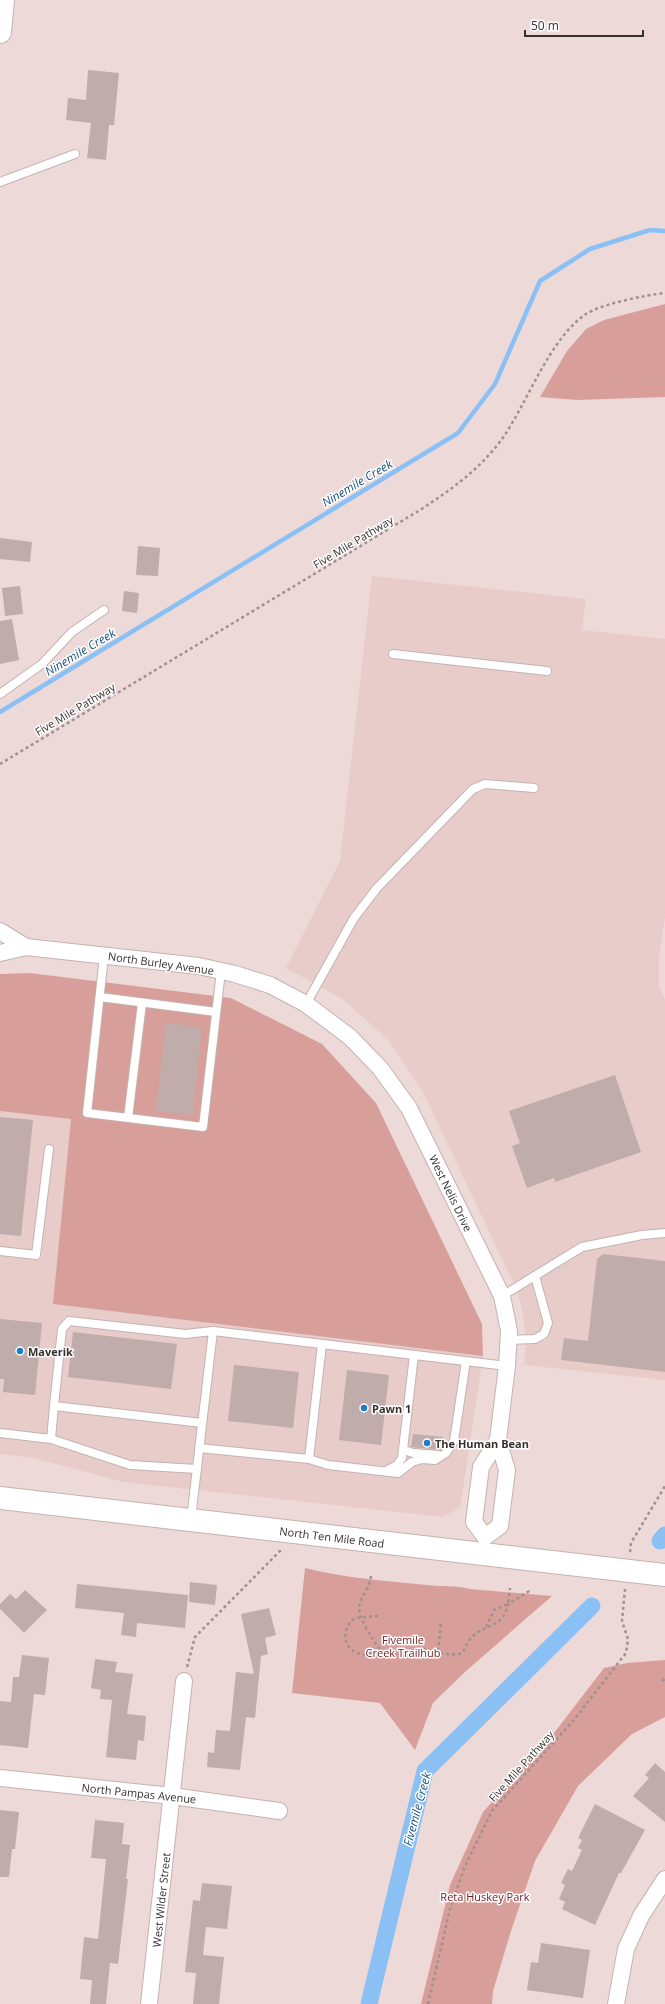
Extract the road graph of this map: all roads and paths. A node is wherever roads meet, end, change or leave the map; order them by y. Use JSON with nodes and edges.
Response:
{"nodes":[{"id":1,"x":3,"y":0,"type":"edge"},
{"id":2,"x":0,"y":32,"type":"edge"},
{"id":3,"x":74,"y":154,"type":"dead end"},
{"id":4,"x":0,"y":182,"type":"edge"},
{"id":5,"x":665,"y":293,"type":"edge"},
{"id":6,"x":104,"y":610,"type":"dead end"},
{"id":7,"x":393,"y":654,"type":"dead end"},
{"id":8,"x":546,"y":671,"type":"dead end"},
{"id":9,"x":0,"y":694,"type":"edge"},
{"id":10,"x":0,"y":764,"type":"edge"},
{"id":11,"x":534,"y":788,"type":"dead end"},
{"id":12,"x":0,"y":931,"type":"edge"},
{"id":13,"x":26,"y":947,"type":"junction"},
{"id":14,"x":0,"y":953,"type":"edge"},
{"id":15,"x":104,"y":956,"type":"junction"},
{"id":16,"x":221,"y":971,"type":"junction"},
{"id":17,"x":292,"y":996,"type":"joint"},
{"id":18,"x":100,"y":997,"type":"junction"},
{"id":19,"x":142,"y":1003,"type":"junction"},
{"id":20,"x":306,"y":1004,"type":"junction"},
{"id":21,"x":216,"y":1012,"type":"junction"},
{"id":22,"x":128,"y":1118,"type":"junction"},
{"id":23,"x":48,"y":1149,"type":"dead end"},
{"id":24,"x":665,"y":1233,"type":"edge"},
{"id":25,"x":0,"y":1251,"type":"edge"},
{"id":26,"x":535,"y":1276,"type":"junction"},
{"id":27,"x":502,"y":1296,"type":"junction"},
{"id":28,"x":213,"y":1331,"type":"junction"},
{"id":29,"x":508,"y":1340,"type":"junction"},
{"id":30,"x":322,"y":1344,"type":"junction"},
{"id":31,"x":414,"y":1355,"type":"junction"},
{"id":32,"x":466,"y":1361,"type":"junction"},
{"id":33,"x":507,"y":1366,"type":"junction"},
{"id":34,"x":54,"y":1406,"type":"junction"},
{"id":35,"x":202,"y":1423,"type":"junction"},
{"id":36,"x":0,"y":1433,"type":"edge"},
{"id":37,"x":51,"y":1439,"type":"junction"},
{"id":38,"x":498,"y":1440,"type":"junction"},
{"id":39,"x":199,"y":1448,"type":"junction"},
{"id":40,"x":404,"y":1450,"type":"junction"},
{"id":41,"x":446,"y":1454,"type":"junction"},
{"id":42,"x":309,"y":1459,"type":"junction"},
{"id":43,"x":197,"y":1469,"type":"junction"},
{"id":44,"x":386,"y":1471,"type":"junction"},
{"id":45,"x":665,"y":1486,"type":"edge"},
{"id":46,"x":0,"y":1498,"type":"edge"},
{"id":47,"x":191,"y":1520,"type":"junction"},
{"id":48,"x":292,"y":1532,"type":"junction"},
{"id":49,"x":631,"y":1543,"type":"dead end"},
{"id":50,"x":484,"y":1545,"type":"junction"},
{"id":51,"x":665,"y":1574,"type":"edge"},
{"id":52,"x":371,"y":1576,"type":"dead end"},
{"id":53,"x":510,"y":1588,"type":"dead end"},
{"id":54,"x":531,"y":1590,"type":"dead end"},
{"id":55,"x":624,"y":1600,"type":"dead end"},
{"id":56,"x":508,"y":1604,"type":"junction"},
{"id":57,"x":378,"y":1616,"type":"dead end"},
{"id":58,"x":361,"y":1617,"type":"junction"},
{"id":59,"x":441,"y":1623,"type":"dead end"},
{"id":60,"x":486,"y":1628,"type":"junction"},
{"id":61,"x":380,"y":1649,"type":"junction"},
{"id":62,"x":438,"y":1651,"type":"junction"},
{"id":63,"x":184,"y":1681,"type":"joint"},
{"id":64,"x":0,"y":1778,"type":"edge"},
{"id":65,"x":172,"y":1796,"type":"junction"},
{"id":66,"x":279,"y":1810,"type":"dead end"},
{"id":67,"x":665,"y":1880,"type":"edge"},
{"id":68,"x":149,"y":2004,"type":"edge"},
{"id":69,"x":428,"y":2004,"type":"edge"},
{"id":70,"x":616,"y":2004,"type":"edge"}],
"edges":[{"from":1,"to":2,"type":"main road"},
{"from":3,"to":4,"type":"lane"},
{"from":5,"to":10,"type":"path","name":"Five Mile Pathway"},
{"from":6,"to":9,"type":"lane"},
{"from":7,"to":8,"type":"lane"},
{"from":11,"to":20,"type":"lane"},
{"from":12,"to":13,"type":"street","name":"North Burley Avenue"},
{"from":13,"to":14,"type":"street","name":"North Burley Avenue"},
{"from":13,"to":15,"type":"street","name":"North Burley Avenue"},
{"from":15,"to":16,"type":"street","name":"North Burley Avenue"},
{"from":15,"to":18,"type":"lane"},
{"from":16,"to":17,"type":"street","name":"North Burley Avenue"},
{"from":16,"to":21,"type":"lane"},
{"from":17,"to":20,"type":"street","name":"West Nelis Drive"},
{"from":18,"to":19,"type":"lane"},
{"from":18,"to":22,"type":"lane"},
{"from":19,"to":21,"type":"lane"},
{"from":19,"to":22,"type":"lane"},
{"from":20,"to":27,"type":"street","name":"West Nelis Drive"},
{"from":21,"to":22,"type":"lane"},
{"from":23,"to":25,"type":"lane"},
{"from":24,"to":26,"type":"lane"},
{"from":26,"to":27,"type":"lane"},
{"from":26,"to":29,"type":"lane"},
{"from":27,"to":29,"type":"street","name":"West Nelis Drive"},
{"from":28,"to":30,"type":"lane"},
{"from":28,"to":34,"type":"lane"},
{"from":28,"to":35,"type":"lane"},
{"from":29,"to":33,"type":"street","name":"West Nelis Drive"},
{"from":30,"to":31,"type":"lane"},
{"from":30,"to":42,"type":"lane"},
{"from":31,"to":32,"type":"lane"},
{"from":31,"to":40,"type":"lane"},
{"from":32,"to":33,"type":"lane"},
{"from":32,"to":41,"type":"lane"},
{"from":33,"to":38,"type":"street","name":"West Nelis Drive"},
{"from":34,"to":35,"type":"lane"},
{"from":34,"to":37,"type":"lane"},
{"from":35,"to":39,"type":"lane"},
{"from":36,"to":37,"type":"lane"},
{"from":37,"to":43,"type":"lane"},
{"from":38,"to":50,"type":"street","name":"West Nelis Drive"},
{"from":38,"to":50,"type":"street","name":"West Nelis Drive"},
{"from":39,"to":42,"type":"lane"},
{"from":39,"to":43,"type":"lane"},
{"from":40,"to":41,"type":"lane"},
{"from":40,"to":44,"type":"lane"},
{"from":41,"to":44,"type":"lane"},
{"from":42,"to":44,"type":"lane"},
{"from":43,"to":47,"type":"lane"},
{"from":45,"to":49,"type":"path"},
{"from":46,"to":47,"type":"main road","name":"North Ten Mile Road"},
{"from":47,"to":48,"type":"main road","name":"North Ten Mile Road"},
{"from":48,"to":50,"type":"main road","name":"North Ten Mile Road"},
{"from":48,"to":63,"type":"path"},
{"from":50,"to":51,"type":"main road","name":"North Ten Mile Road"},
{"from":52,"to":58,"type":"path"},
{"from":53,"to":56,"type":"path"},
{"from":54,"to":56,"type":"path"},
{"from":55,"to":69,"type":"path","name":"Five Mile Pathway"},
{"from":56,"to":60,"type":"path"},
{"from":56,"to":60,"type":"path"},
{"from":57,"to":58,"type":"path"},
{"from":58,"to":61,"type":"path"},
{"from":58,"to":61,"type":"path"},
{"from":59,"to":62,"type":"path"},
{"from":60,"to":62,"type":"path"},
{"from":61,"to":62,"type":"path"},
{"from":63,"to":65,"type":"street","name":"West Wilder Street"},
{"from":64,"to":65,"type":"street","name":"North Pampas Avenue"},
{"from":65,"to":66,"type":"street","name":"North Pampas Avenue"},
{"from":65,"to":68,"type":"street","name":"West Wilder Street"},
{"from":67,"to":70,"type":"street"}]}
